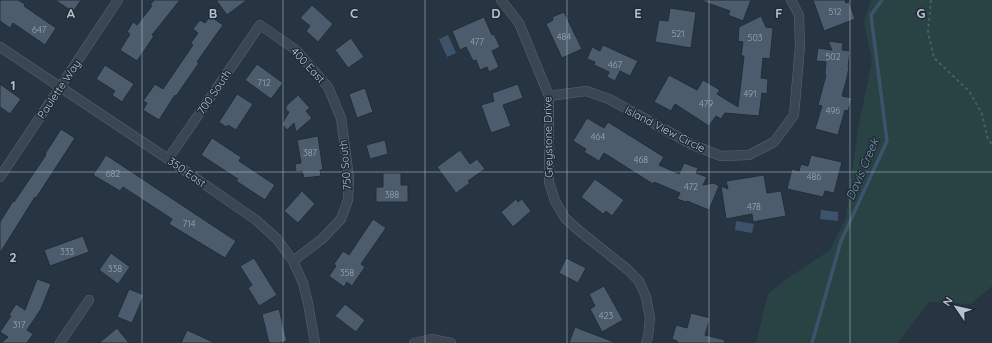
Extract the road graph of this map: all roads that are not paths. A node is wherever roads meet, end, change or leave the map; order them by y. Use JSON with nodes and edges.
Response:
{"nodes":[{"id":1,"x":118,"y":0,"type":"edge"},
{"id":2,"x":501,"y":0,"type":"edge"},
{"id":3,"x":791,"y":0,"type":"edge"},
{"id":4,"x":260,"y":25,"type":"joint"},
{"id":5,"x":0,"y":47,"type":"edge"},
{"id":6,"x":60,"y":88,"type":"junction"},
{"id":7,"x":549,"y":96,"type":"junction"},
{"id":8,"x":341,"y":118,"type":"joint"},
{"id":9,"x":168,"y":159,"type":"junction"},
{"id":10,"x":0,"y":177,"type":"edge"},
{"id":11,"x":293,"y":261,"type":"junction"},
{"id":12,"x":89,"y":300,"type":"dead end"},
{"id":13,"x":60,"y":343,"type":"edge"},
{"id":14,"x":315,"y":343,"type":"edge"},
{"id":15,"x":414,"y":343,"type":"edge"},
{"id":16,"x":451,"y":343,"type":"edge"},
{"id":17,"x":646,"y":343,"type":"edge"}],
"edges":[{"from":1,"to":6,"type":"street","name":"Paulette Way"},
{"from":2,"to":7,"type":"street","name":"Greystone Drive"},
{"from":3,"to":7,"type":"street","name":"Island View Circle"},
{"from":4,"to":8,"type":"street","name":"400 East"},
{"from":4,"to":9,"type":"street","name":"700 South"},
{"from":5,"to":6,"type":"street","name":"350 East"},
{"from":6,"to":9,"type":"street","name":"350 East"},
{"from":6,"to":10,"type":"street","name":"Paulette Way"},
{"from":7,"to":17,"type":"street","name":"Greystone Drive"},
{"from":8,"to":11,"type":"street","name":"750 South"},
{"from":9,"to":11,"type":"street","name":"350 East"},
{"from":11,"to":14,"type":"street","name":"350 East"},
{"from":12,"to":13,"type":"street"},
{"from":15,"to":16,"type":"street"}]}
